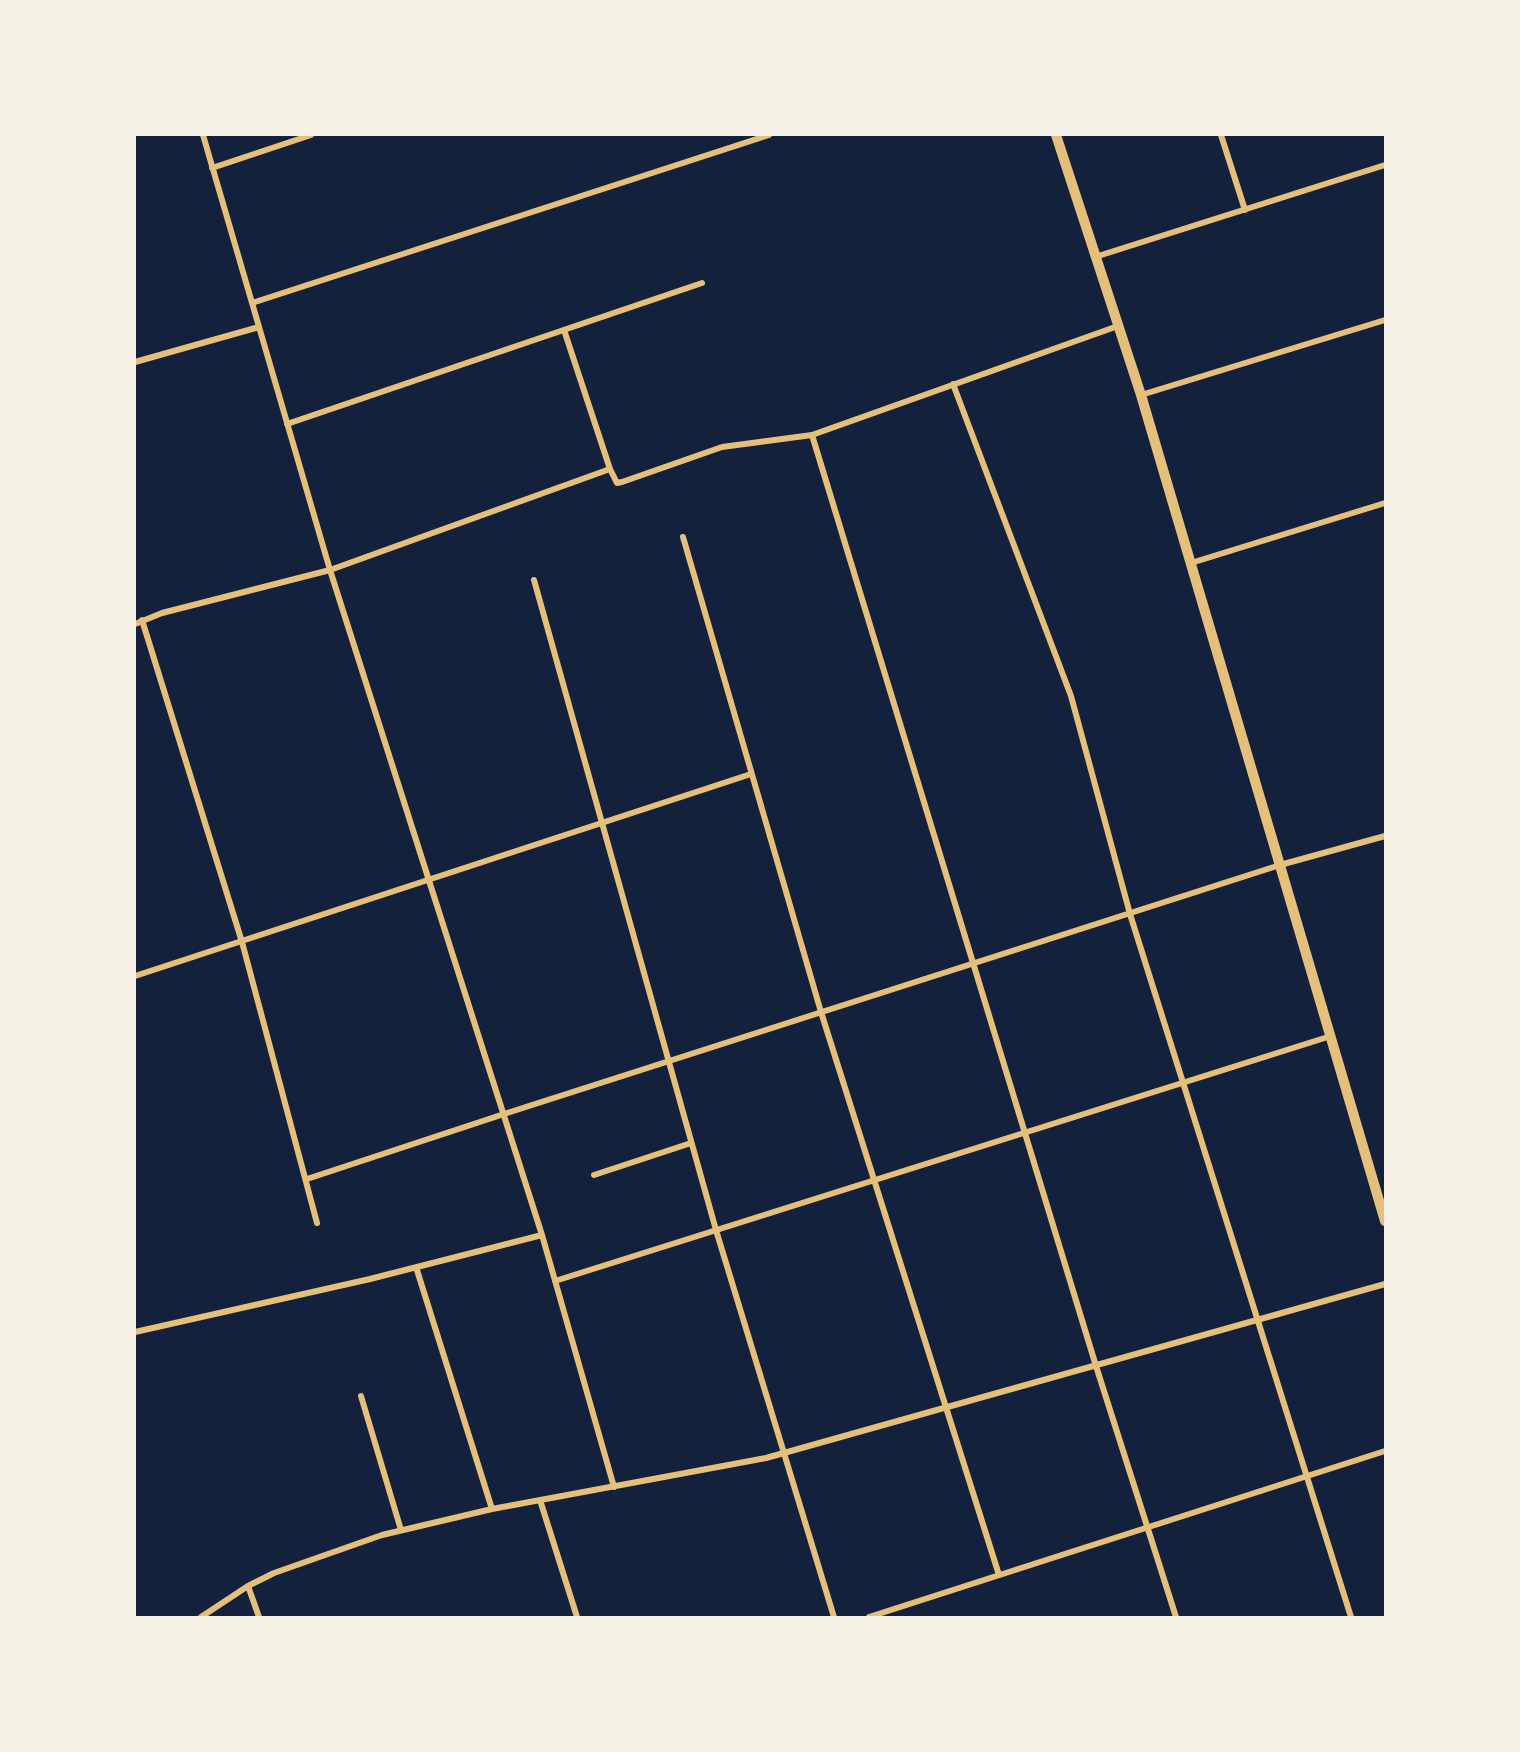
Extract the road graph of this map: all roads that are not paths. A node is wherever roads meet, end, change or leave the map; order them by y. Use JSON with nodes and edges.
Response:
{"nodes":[{"id":1,"x":203,"y":135,"type":"edge"},
{"id":2,"x":310,"y":135,"type":"edge"},
{"id":3,"x":769,"y":135,"type":"edge"},
{"id":4,"x":1056,"y":135,"type":"edge"},
{"id":5,"x":1221,"y":135,"type":"edge"},
{"id":6,"x":1385,"y":165,"type":"edge"},
{"id":7,"x":212,"y":168,"type":"junction"},
{"id":8,"x":1245,"y":210,"type":"junction"},
{"id":9,"x":1095,"y":257,"type":"junction"},
{"id":10,"x":702,"y":283,"type":"dead end"},
{"id":11,"x":252,"y":303,"type":"junction"},
{"id":12,"x":1385,"y":320,"type":"edge"},
{"id":13,"x":1118,"y":326,"type":"junction"},
{"id":14,"x":259,"y":327,"type":"junction"},
{"id":15,"x":564,"y":330,"type":"junction"},
{"id":16,"x":135,"y":362,"type":"edge"},
{"id":17,"x":953,"y":384,"type":"junction"},
{"id":18,"x":1141,"y":394,"type":"junction"},
{"id":19,"x":288,"y":424,"type":"junction"},
{"id":20,"x":812,"y":435,"type":"junction"},
{"id":21,"x":610,"y":469,"type":"junction"},
{"id":22,"x":1385,"y":503,"type":"edge"},
{"id":23,"x":683,"y":537,"type":"dead end"},
{"id":24,"x":1191,"y":563,"type":"junction"},
{"id":25,"x":330,"y":570,"type":"junction"},
{"id":26,"x":534,"y":580,"type":"dead end"},
{"id":27,"x":142,"y":620,"type":"junction"},
{"id":28,"x":135,"y":624,"type":"edge"},
{"id":29,"x":751,"y":774,"type":"junction"},
{"id":30,"x":602,"y":823,"type":"junction"},
{"id":31,"x":1385,"y":836,"type":"edge"},
{"id":32,"x":1280,"y":865,"type":"junction"},
{"id":33,"x":429,"y":880,"type":"junction"},
{"id":34,"x":1130,"y":914,"type":"junction"},
{"id":35,"x":242,"y":942,"type":"junction"},
{"id":36,"x":973,"y":964,"type":"junction"},
{"id":37,"x":135,"y":976,"type":"edge"},
{"id":38,"x":821,"y":1012,"type":"junction"},
{"id":39,"x":1331,"y":1036,"type":"junction"},
{"id":40,"x":669,"y":1061,"type":"junction"},
{"id":41,"x":1183,"y":1083,"type":"junction"},
{"id":42,"x":504,"y":1113,"type":"junction"},
{"id":43,"x":1024,"y":1133,"type":"junction"},
{"id":44,"x":692,"y":1143,"type":"junction"},
{"id":45,"x":594,"y":1175,"type":"dead end"},
{"id":46,"x":307,"y":1179,"type":"junction"},
{"id":47,"x":874,"y":1180,"type":"junction"},
{"id":48,"x":1385,"y":1221,"type":"edge"},
{"id":49,"x":317,"y":1223,"type":"dead end"},
{"id":50,"x":716,"y":1230,"type":"junction"},
{"id":51,"x":542,"y":1235,"type":"junction"},
{"id":52,"x":416,"y":1267,"type":"junction"},
{"id":53,"x":555,"y":1281,"type":"junction"},
{"id":54,"x":1385,"y":1284,"type":"edge"},
{"id":55,"x":1257,"y":1320,"type":"junction"},
{"id":56,"x":135,"y":1332,"type":"edge"},
{"id":57,"x":1096,"y":1366,"type":"junction"},
{"id":58,"x":361,"y":1396,"type":"dead end"},
{"id":59,"x":946,"y":1408,"type":"junction"},
{"id":60,"x":1385,"y":1451,"type":"edge"},
{"id":61,"x":784,"y":1453,"type":"junction"},
{"id":62,"x":1306,"y":1476,"type":"junction"},
{"id":63,"x":614,"y":1487,"type":"junction"},
{"id":64,"x":540,"y":1500,"type":"junction"},
{"id":65,"x":492,"y":1509,"type":"junction"},
{"id":66,"x":1147,"y":1528,"type":"junction"},
{"id":67,"x":401,"y":1530,"type":"junction"},
{"id":68,"x":999,"y":1575,"type":"junction"},
{"id":69,"x":248,"y":1586,"type":"junction"},
{"id":70,"x":201,"y":1617,"type":"edge"},
{"id":71,"x":259,"y":1617,"type":"edge"},
{"id":72,"x":577,"y":1617,"type":"edge"},
{"id":73,"x":834,"y":1617,"type":"edge"},
{"id":74,"x":869,"y":1617,"type":"edge"},
{"id":75,"x":1176,"y":1617,"type":"edge"},
{"id":76,"x":1351,"y":1617,"type":"edge"}],
"edges":[{"from":1,"to":7,"type":"street"},
{"from":2,"to":7,"type":"street"},
{"from":3,"to":11,"type":"street"},
{"from":4,"to":9,"type":"street"},
{"from":5,"to":8,"type":"street"},
{"from":6,"to":8,"type":"street"},
{"from":7,"to":11,"type":"street"},
{"from":8,"to":9,"type":"street"},
{"from":9,"to":13,"type":"street"},
{"from":10,"to":15,"type":"street"},
{"from":11,"to":14,"type":"street"},
{"from":12,"to":18,"type":"street"},
{"from":13,"to":17,"type":"street"},
{"from":13,"to":18,"type":"street"},
{"from":14,"to":16,"type":"street"},
{"from":14,"to":19,"type":"street"},
{"from":15,"to":19,"type":"street"},
{"from":15,"to":21,"type":"street"},
{"from":17,"to":20,"type":"street"},
{"from":17,"to":34,"type":"street"},
{"from":18,"to":24,"type":"street"},
{"from":19,"to":25,"type":"street"},
{"from":20,"to":21,"type":"street"},
{"from":20,"to":36,"type":"street"},
{"from":21,"to":25,"type":"street"},
{"from":22,"to":24,"type":"street"},
{"from":23,"to":29,"type":"street"},
{"from":24,"to":32,"type":"street"},
{"from":25,"to":27,"type":"street"},
{"from":25,"to":33,"type":"street"},
{"from":26,"to":30,"type":"street"},
{"from":27,"to":28,"type":"street"},
{"from":27,"to":35,"type":"street"},
{"from":29,"to":30,"type":"street"},
{"from":29,"to":38,"type":"street"},
{"from":30,"to":33,"type":"street"},
{"from":30,"to":40,"type":"street"},
{"from":31,"to":32,"type":"street"},
{"from":32,"to":34,"type":"street"},
{"from":32,"to":39,"type":"street"},
{"from":33,"to":35,"type":"street"},
{"from":33,"to":42,"type":"street"},
{"from":34,"to":36,"type":"street"},
{"from":34,"to":41,"type":"street"},
{"from":35,"to":37,"type":"street"},
{"from":35,"to":46,"type":"street"},
{"from":36,"to":38,"type":"street"},
{"from":36,"to":43,"type":"street"},
{"from":38,"to":40,"type":"street"},
{"from":38,"to":47,"type":"street"},
{"from":39,"to":41,"type":"street"},
{"from":39,"to":48,"type":"street"},
{"from":40,"to":42,"type":"street"},
{"from":40,"to":44,"type":"street"},
{"from":41,"to":43,"type":"street"},
{"from":41,"to":55,"type":"street"},
{"from":42,"to":46,"type":"street"},
{"from":42,"to":51,"type":"street"},
{"from":43,"to":47,"type":"street"},
{"from":43,"to":57,"type":"street"},
{"from":44,"to":45,"type":"street"},
{"from":44,"to":50,"type":"street"},
{"from":46,"to":49,"type":"street"},
{"from":47,"to":50,"type":"street"},
{"from":47,"to":59,"type":"street"},
{"from":50,"to":53,"type":"street"},
{"from":50,"to":61,"type":"street"},
{"from":51,"to":52,"type":"street"},
{"from":51,"to":53,"type":"street"},
{"from":52,"to":56,"type":"street"},
{"from":52,"to":65,"type":"street"},
{"from":53,"to":63,"type":"street"},
{"from":54,"to":55,"type":"street"},
{"from":55,"to":57,"type":"street"},
{"from":55,"to":62,"type":"street"},
{"from":57,"to":59,"type":"street"},
{"from":57,"to":66,"type":"street"},
{"from":58,"to":67,"type":"street"},
{"from":59,"to":61,"type":"street"},
{"from":59,"to":68,"type":"street"},
{"from":60,"to":62,"type":"street"},
{"from":61,"to":63,"type":"street"},
{"from":61,"to":73,"type":"street"},
{"from":62,"to":66,"type":"street"},
{"from":62,"to":76,"type":"street"},
{"from":63,"to":64,"type":"street"},
{"from":64,"to":65,"type":"street"},
{"from":64,"to":72,"type":"street"},
{"from":65,"to":67,"type":"street"},
{"from":66,"to":68,"type":"street"},
{"from":66,"to":75,"type":"street"},
{"from":67,"to":69,"type":"street"},
{"from":68,"to":74,"type":"street"},
{"from":69,"to":70,"type":"street"},
{"from":69,"to":71,"type":"street"}]}
